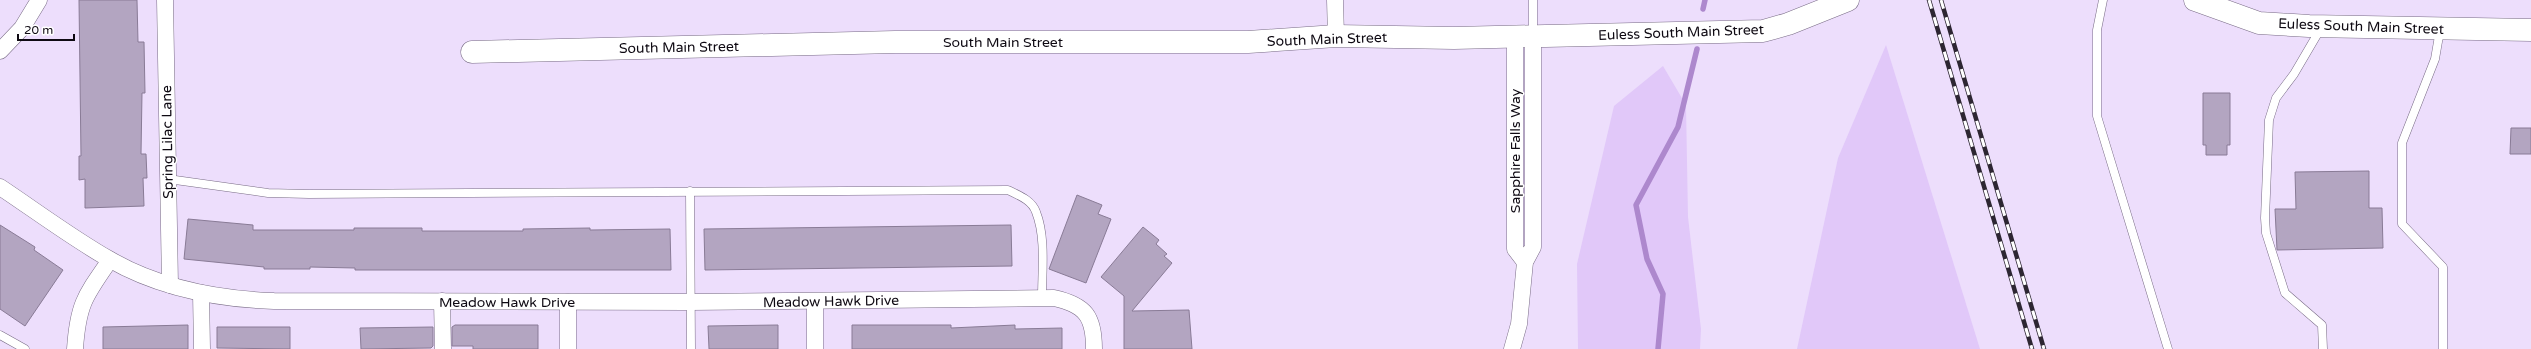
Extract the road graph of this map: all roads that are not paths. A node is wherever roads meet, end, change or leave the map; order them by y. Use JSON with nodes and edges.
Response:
{"nodes":[{"id":1,"x":39,"y":0,"type":"edge"},
{"id":2,"x":165,"y":0,"type":"edge"},
{"id":3,"x":1335,"y":0,"type":"edge"},
{"id":4,"x":1532,"y":0,"type":"edge"},
{"id":5,"x":1848,"y":0,"type":"edge"},
{"id":6,"x":2103,"y":0,"type":"edge"},
{"id":7,"x":2195,"y":0,"type":"edge"},
{"id":8,"x":2321,"y":27,"type":"junction"},
{"id":9,"x":2440,"y":29,"type":"junction"},
{"id":10,"x":2531,"y":30,"type":"edge"},
{"id":11,"x":1336,"y":36,"type":"junction"},
{"id":12,"x":1524,"y":36,"type":"junction"},
{"id":13,"x":0,"y":51,"type":"edge"},
{"id":14,"x":472,"y":52,"type":"dead end"},
{"id":15,"x":168,"y":179,"type":"junction"},
{"id":16,"x":0,"y":187,"type":"edge"},
{"id":17,"x":690,"y":191,"type":"junction"},
{"id":18,"x":110,"y":260,"type":"junction"},
{"id":19,"x":170,"y":285,"type":"junction"},
{"id":20,"x":201,"y":293,"type":"junction"},
{"id":21,"x":1042,"y":298,"type":"junction"},
{"id":22,"x":442,"y":301,"type":"junction"},
{"id":23,"x":568,"y":302,"type":"junction"},
{"id":24,"x":691,"y":302,"type":"junction"},
{"id":25,"x":815,"y":302,"type":"junction"},
{"id":26,"x":0,"y":335,"type":"edge"},
{"id":27,"x":25,"y":349,"type":"edge"},
{"id":28,"x":75,"y":349,"type":"edge"},
{"id":29,"x":202,"y":349,"type":"edge"},
{"id":30,"x":443,"y":349,"type":"edge"},
{"id":31,"x":568,"y":349,"type":"edge"},
{"id":32,"x":691,"y":349,"type":"edge"},
{"id":33,"x":815,"y":349,"type":"edge"},
{"id":34,"x":1094,"y":349,"type":"edge"},
{"id":35,"x":1512,"y":349,"type":"edge"},
{"id":36,"x":2168,"y":349,"type":"edge"},
{"id":37,"x":2323,"y":349,"type":"edge"},
{"id":38,"x":2443,"y":349,"type":"edge"}],
"edges":[{"from":1,"to":13,"type":"street"},
{"from":2,"to":15,"type":"street","name":"Spring Lilac Lane"},
{"from":3,"to":11,"type":"street"},
{"from":4,"to":12,"type":"lane"},
{"from":5,"to":12,"type":"street","name":"Euless South Main Street"},
{"from":6,"to":36,"type":"lane"},
{"from":7,"to":8,"type":"street","name":"Euless South Main Street"},
{"from":8,"to":9,"type":"street","name":"Euless South Main Street"},
{"from":8,"to":37,"type":"lane"},
{"from":9,"to":10,"type":"street","name":"Euless South Main Street"},
{"from":9,"to":38,"type":"lane"},
{"from":11,"to":12,"type":"street","name":"South Main Street"},
{"from":11,"to":14,"type":"street","name":"South Main Street"},
{"from":12,"to":35,"type":"street","name":"Sapphire Falls Way"},
{"from":15,"to":17,"type":"lane"},
{"from":15,"to":19,"type":"street","name":"Spring Lilac Lane"},
{"from":16,"to":18,"type":"street","name":"Meadow Hawk Drive"},
{"from":17,"to":21,"type":"lane"},
{"from":17,"to":24,"type":"lane"},
{"from":18,"to":19,"type":"street","name":"Meadow Hawk Drive"},
{"from":18,"to":28,"type":"street"},
{"from":19,"to":20,"type":"street","name":"Meadow Hawk Drive"},
{"from":20,"to":22,"type":"street","name":"Meadow Hawk Drive"},
{"from":20,"to":29,"type":"street"},
{"from":21,"to":25,"type":"street","name":"Meadow Hawk Drive"},
{"from":21,"to":34,"type":"street","name":"Meadow Hawk Drive"},
{"from":22,"to":23,"type":"street","name":"Meadow Hawk Drive"},
{"from":22,"to":30,"type":"street"},
{"from":23,"to":24,"type":"street","name":"Meadow Hawk Drive"},
{"from":23,"to":31,"type":"street"},
{"from":24,"to":25,"type":"street","name":"Meadow Hawk Drive"},
{"from":24,"to":32,"type":"lane"},
{"from":25,"to":33,"type":"street"},
{"from":26,"to":27,"type":"lane"}]}
